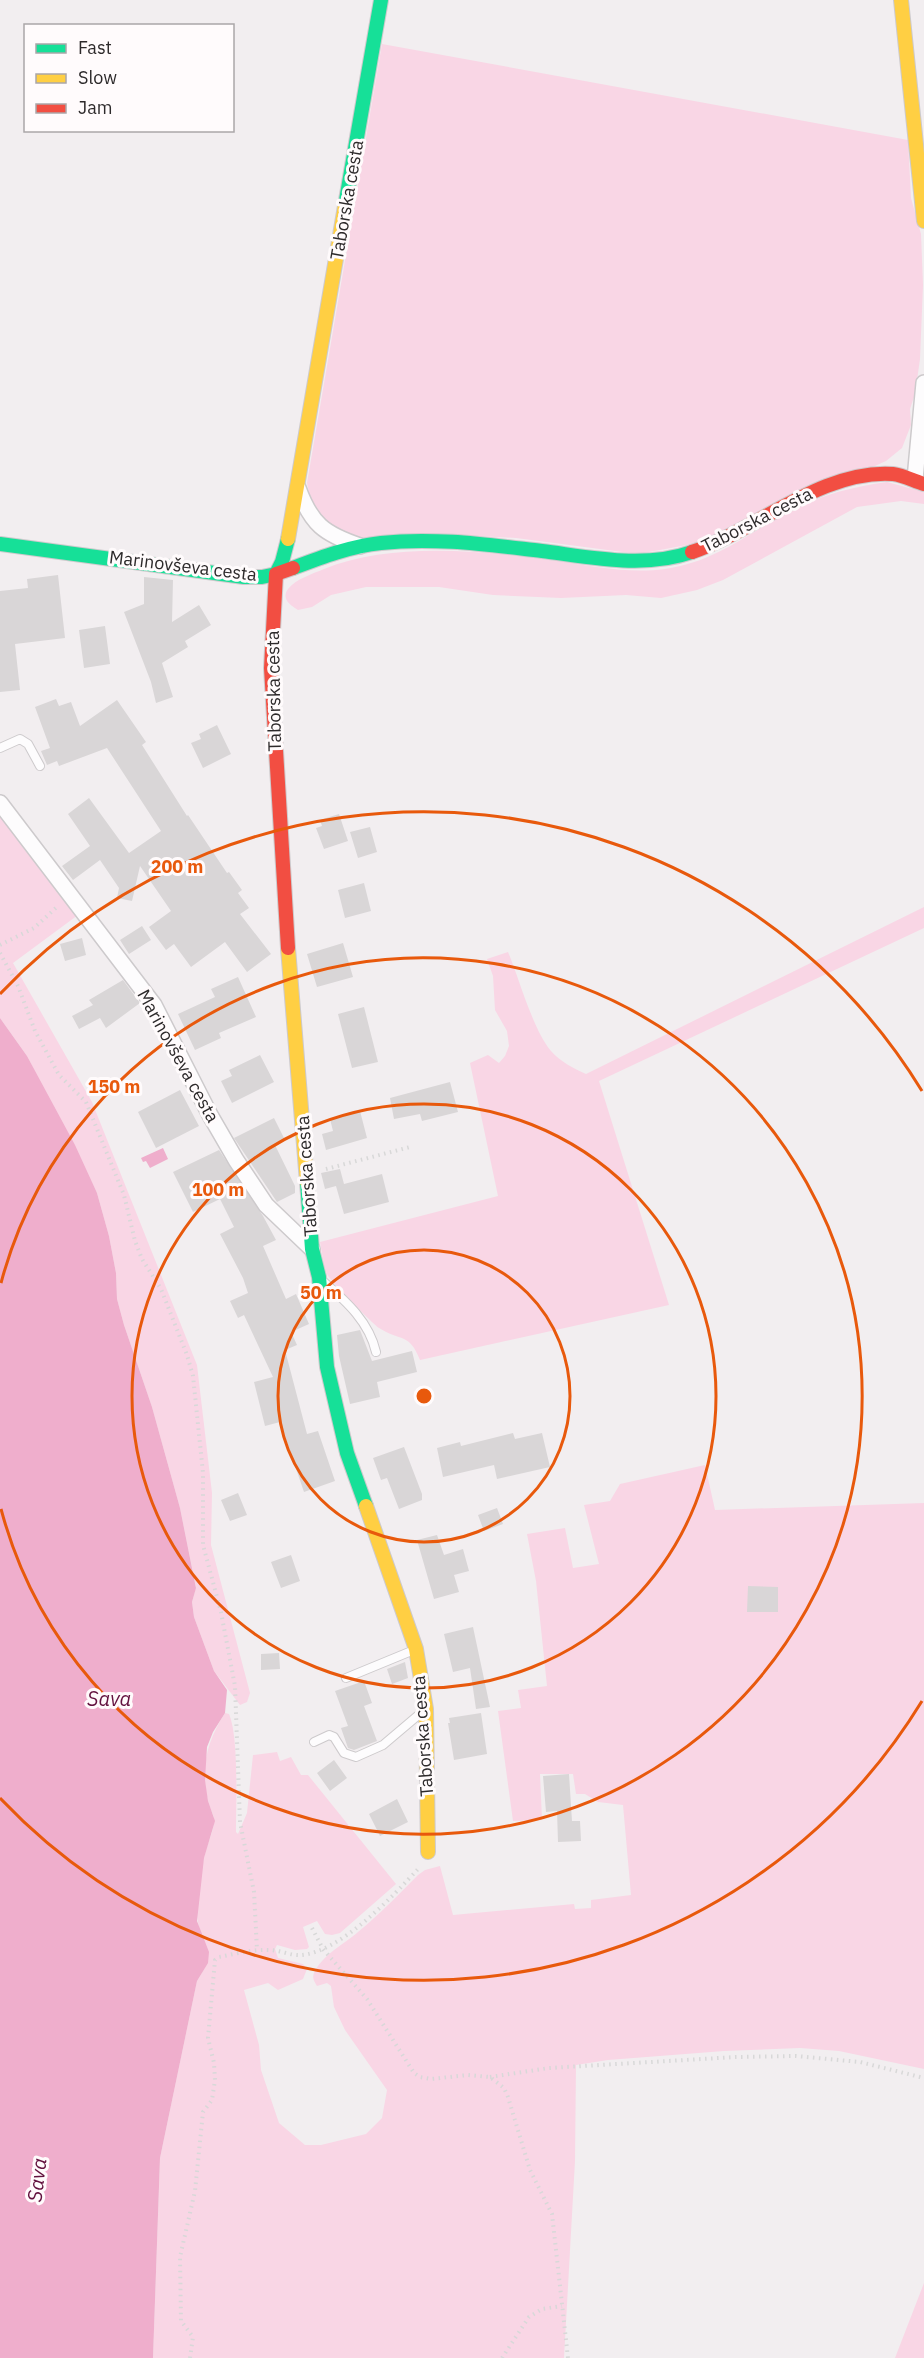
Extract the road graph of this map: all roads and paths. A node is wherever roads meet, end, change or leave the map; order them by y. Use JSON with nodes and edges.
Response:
{"nodes":[{"id":1,"x":381,"y":0,"type":"edge"},
{"id":2,"x":901,"y":0,"type":"edge"},
{"id":3,"x":924,"y":221,"type":"edge"},
{"id":4,"x":924,"y":383,"type":"edge"},
{"id":5,"x":919,"y":482,"type":"edge"},
{"id":6,"x":297,"y":487,"type":"junction"},
{"id":7,"x":0,"y":544,"type":"edge"},
{"id":8,"x":360,"y":546,"type":"junction"},
{"id":9,"x":276,"y":574,"type":"junction"},
{"id":10,"x":0,"y":747,"type":"edge"},
{"id":11,"x":40,"y":766,"type":"dead end"},
{"id":12,"x":0,"y":803,"type":"edge"},
{"id":13,"x":73,"y":899,"type":"junction"},
{"id":14,"x":0,"y":945,"type":"edge"},
{"id":15,"x":0,"y":953,"type":"edge"},
{"id":16,"x":410,"y":1147,"type":"dead end"},
{"id":17,"x":308,"y":1173,"type":"junction"},
{"id":18,"x":312,"y":1250,"type":"junction"},
{"id":19,"x":319,"y":1277,"type":"junction"},
{"id":20,"x":376,"y":1352,"type":"dead end"},
{"id":21,"x":416,"y":1649,"type":"junction"},
{"id":22,"x":346,"y":1678,"type":"dead end"},
{"id":23,"x":426,"y":1709,"type":"junction"},
{"id":24,"x":314,"y":1742,"type":"dead end"},
{"id":25,"x":428,"y":1852,"type":"joint"},
{"id":26,"x":312,"y":1928,"type":"dead end"},
{"id":27,"x":323,"y":1949,"type":"junction"},
{"id":28,"x":257,"y":1950,"type":"junction"},
{"id":29,"x":490,"y":2077,"type":"junction"},
{"id":30,"x":924,"y":2078,"type":"edge"},
{"id":31,"x":562,"y":2306,"type":"junction"},
{"id":32,"x":190,"y":2358,"type":"edge"},
{"id":33,"x":502,"y":2358,"type":"edge"},
{"id":34,"x":568,"y":2358,"type":"edge"}],
"edges":[{"from":1,"to":6,"type":"street","name":"Taborska cesta"},
{"from":2,"to":3,"type":"street"},
{"from":4,"to":5,"type":"street","name":"Taborska cesta"},
{"from":5,"to":8,"type":"street","name":"Taborska cesta"},
{"from":6,"to":8,"type":"street","name":"Taborska cesta"},
{"from":6,"to":9,"type":"street","name":"Marinovševa cesta"},
{"from":7,"to":9,"type":"street","name":"Marinovševa cesta"},
{"from":8,"to":9,"type":"street","name":"Taborska cesta"},
{"from":9,"to":17,"type":"street","name":"Taborska cesta"},
{"from":10,"to":11,"type":"lane"},
{"from":12,"to":13,"type":"street","name":"Marinovševa cesta"},
{"from":13,"to":14,"type":"path"},
{"from":13,"to":18,"type":"street","name":"Marinovševa cesta"},
{"from":15,"to":28,"type":"path"},
{"from":16,"to":17,"type":"path"},
{"from":17,"to":18,"type":"street","name":"Taborska cesta"},
{"from":18,"to":19,"type":"street","name":"Taborska cesta"},
{"from":19,"to":20,"type":"lane"},
{"from":19,"to":21,"type":"street","name":"Taborska cesta"},
{"from":21,"to":22,"type":"lane"},
{"from":21,"to":23,"type":"street","name":"Taborska cesta"},
{"from":23,"to":24,"type":"lane"},
{"from":23,"to":25,"type":"street","name":"Taborska cesta"},
{"from":25,"to":27,"type":"path"},
{"from":26,"to":27,"type":"path"},
{"from":27,"to":28,"type":"path"},
{"from":27,"to":29,"type":"path"},
{"from":28,"to":32,"type":"path"},
{"from":29,"to":30,"type":"path"},
{"from":29,"to":31,"type":"path"},
{"from":31,"to":33,"type":"path"},
{"from":31,"to":34,"type":"path"}]}
